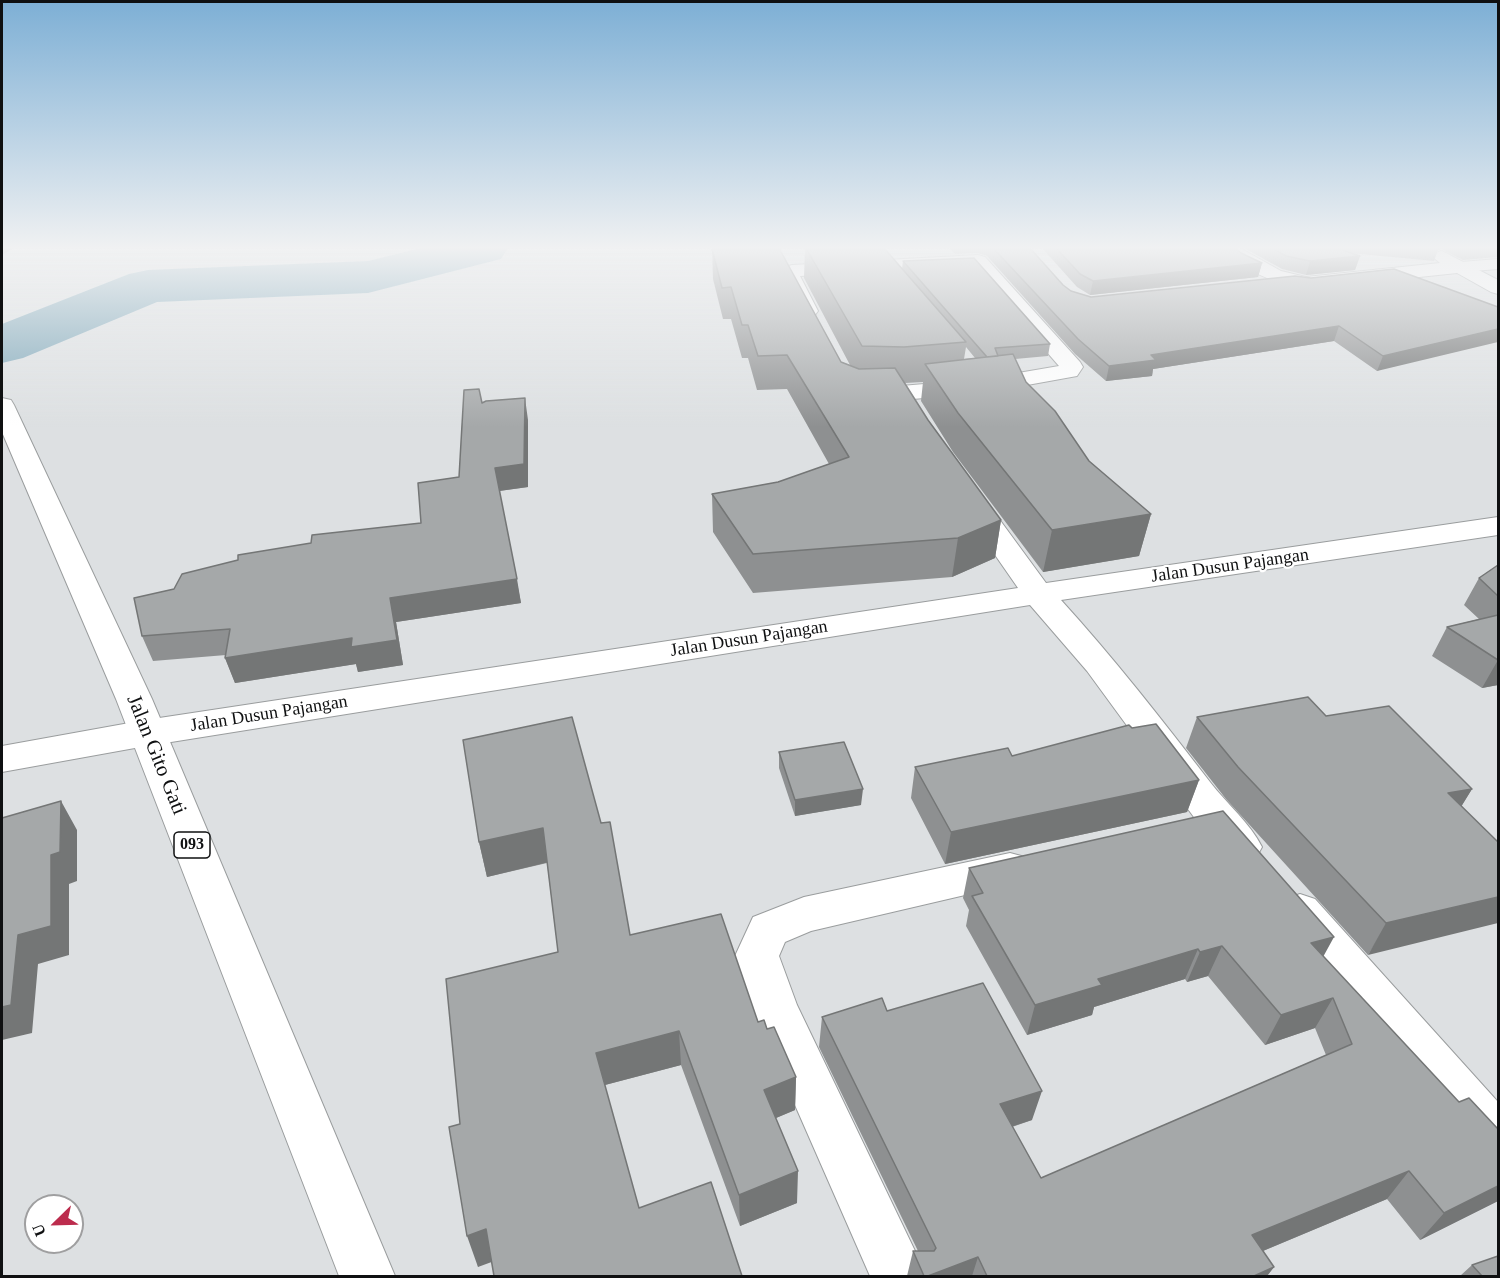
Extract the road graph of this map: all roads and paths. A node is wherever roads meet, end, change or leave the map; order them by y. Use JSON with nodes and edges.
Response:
{"nodes":[{"id":1,"x":806,"y":308,"type":"edge"},
{"id":2,"x":1019,"y":308,"type":"edge"},
{"id":3,"x":823,"y":341,"type":"edge"},
{"id":4,"x":901,"y":393,"type":"junction"},
{"id":5,"x":868,"y":394,"type":"edge"},
{"id":6,"x":4,"y":411,"type":"edge"},
{"id":7,"x":921,"y":425,"type":"edge"},
{"id":8,"x":958,"y":483,"type":"edge"},
{"id":9,"x":1498,"y":526,"type":"edge"},
{"id":10,"x":1038,"y":594,"type":"junction"},
{"id":11,"x":146,"y":733,"type":"junction"},
{"id":12,"x":2,"y":759,"type":"edge"},
{"id":13,"x":1221,"y":822,"type":"junction"},
{"id":14,"x":1175,"y":833,"type":"edge"},
{"id":15,"x":1048,"y":861,"type":"edge"},
{"id":16,"x":1259,"y":866,"type":"edge"},
{"id":17,"x":1282,"y":892,"type":"edge"},
{"id":18,"x":1498,"y":1139,"type":"edge"},
{"id":19,"x":367,"y":1276,"type":"edge"},
{"id":20,"x":899,"y":1276,"type":"edge"}],
"edges":[{"from":1,"to":3,"type":"street"},
{"from":2,"to":4,"type":"street"},
{"from":4,"to":5,"type":"street"},
{"from":4,"to":7,"type":"street"},
{"from":6,"to":11,"type":"street","name":"Jalan Gito Gati","number":"093"},
{"from":8,"to":10,"type":"street"},
{"from":9,"to":10,"type":"street","name":"Jalan Dusun Pajangan"},
{"from":10,"to":11,"type":"street","name":"Jalan Dusun Pajangan"},
{"from":10,"to":13,"type":"street"},
{"from":11,"to":12,"type":"street","name":"Jalan Dusun Pajangan"},
{"from":11,"to":19,"type":"street","name":"Jalan Gito Gati","number":"093"},
{"from":13,"to":14,"type":"street"},
{"from":13,"to":16,"type":"street"},
{"from":15,"to":20,"type":"street"},
{"from":17,"to":18,"type":"street"}]}
